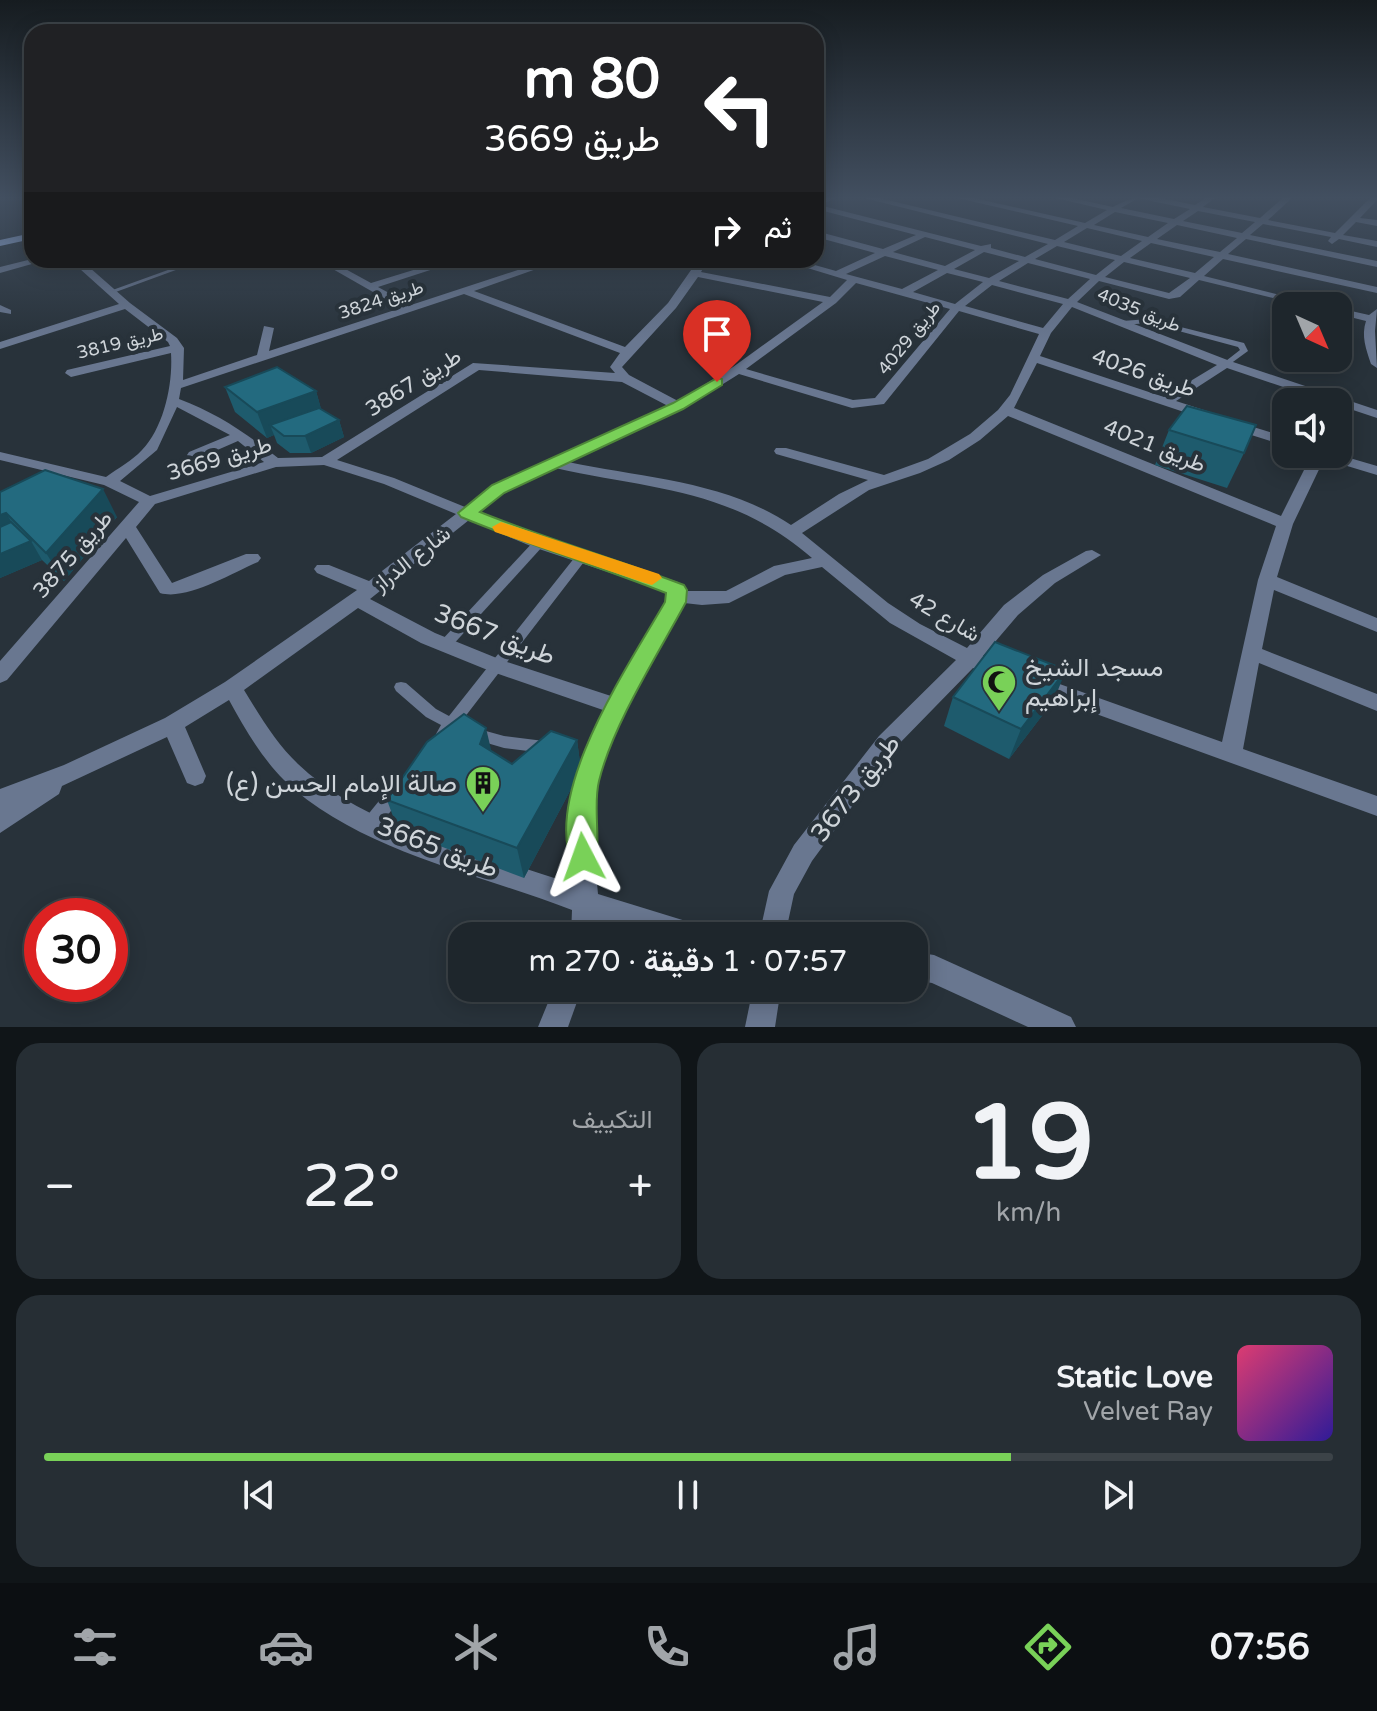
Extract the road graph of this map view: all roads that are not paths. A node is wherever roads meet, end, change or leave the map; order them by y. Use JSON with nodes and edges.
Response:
{"nodes":[{"id":1,"x":858,"y":245,"type":"edge"},
{"id":2,"x":900,"y":245,"type":"edge"},
{"id":3,"x":967,"y":245,"type":"edge"},
{"id":4,"x":991,"y":245,"type":"edge"},
{"id":5,"x":1051,"y":245,"type":"edge"},
{"id":6,"x":1068,"y":245,"type":"edge"},
{"id":7,"x":1144,"y":245,"type":"edge"},
{"id":8,"x":1173,"y":245,"type":"edge"},
{"id":9,"x":1235,"y":245,"type":"edge"},
{"id":10,"x":1287,"y":245,"type":"edge"},
{"id":11,"x":1327,"y":245,"type":"edge"},
{"id":12,"x":983,"y":249,"type":"junction"},
{"id":13,"x":885,"y":252,"type":"junction"},
{"id":14,"x":1320,"y":252,"type":"junction"},
{"id":15,"x":1223,"y":256,"type":"junction"},
{"id":16,"x":1125,"y":259,"type":"junction"},
{"id":17,"x":1026,"y":260,"type":"junction"},
{"id":18,"x":24,"y":264,"type":"edge"},
{"id":19,"x":1377,"y":264,"type":"edge"},
{"id":20,"x":84,"y":268,"type":"edge"},
{"id":21,"x":178,"y":268,"type":"edge"},
{"id":22,"x":337,"y":268,"type":"edge"},
{"id":23,"x":430,"y":268,"type":"edge"},
{"id":24,"x":533,"y":268,"type":"edge"},
{"id":25,"x":699,"y":268,"type":"edge"},
{"id":26,"x":819,"y":268,"type":"edge"},
{"id":27,"x":948,"y":269,"type":"junction"},
{"id":28,"x":0,"y":270,"type":"edge"},
{"id":29,"x":1297,"y":272,"type":"junction"},
{"id":30,"x":839,"y":273,"type":"junction"},
{"id":31,"x":696,"y":274,"type":"junction"},
{"id":32,"x":1197,"y":276,"type":"junction"},
{"id":33,"x":855,"y":278,"type":"junction"},
{"id":34,"x":1097,"y":278,"type":"junction"},
{"id":35,"x":991,"y":281,"type":"junction"},
{"id":36,"x":371,"y":286,"type":"junction"},
{"id":37,"x":1377,"y":290,"type":"edge"},
{"id":38,"x":465,"y":291,"type":"junction"},
{"id":39,"x":111,"y":292,"type":"junction"},
{"id":40,"x":905,"y":292,"type":"junction"},
{"id":41,"x":1280,"y":292,"type":"edge"},
{"id":42,"x":1272,"y":295,"type":"edge"},
{"id":43,"x":832,"y":301,"type":"junction"},
{"id":44,"x":1070,"y":303,"type":"junction"},
{"id":45,"x":126,"y":305,"type":"junction"},
{"id":46,"x":957,"y":307,"type":"junction"},
{"id":47,"x":411,"y":309,"type":"junction"},
{"id":48,"x":1352,"y":313,"type":"edge"},
{"id":49,"x":1374,"y":315,"type":"edge"},
{"id":50,"x":1122,"y":323,"type":"junction"},
{"id":51,"x":268,"y":328,"type":"dead end"},
{"id":52,"x":1045,"y":332,"type":"junction"},
{"id":53,"x":0,"y":346,"type":"edge"},
{"id":54,"x":178,"y":348,"type":"junction"},
{"id":55,"x":626,"y":351,"type":"junction"},
{"id":56,"x":262,"y":358,"type":"junction"},
{"id":57,"x":1034,"y":358,"type":"junction"},
{"id":58,"x":1226,"y":364,"type":"junction"},
{"id":59,"x":1377,"y":364,"type":"edge"},
{"id":60,"x":737,"y":370,"type":"junction"},
{"id":61,"x":71,"y":373,"type":"dead end"},
{"id":62,"x":625,"y":378,"type":"junction"},
{"id":63,"x":176,"y":386,"type":"junction"},
{"id":64,"x":172,"y":401,"type":"junction"},
{"id":65,"x":1165,"y":402,"type":"junction"},
{"id":66,"x":678,"y":406,"type":"junction"},
{"id":67,"x":1006,"y":410,"type":"junction"},
{"id":68,"x":1377,"y":414,"type":"edge"},
{"id":69,"x":241,"y":435,"type":"junction"},
{"id":70,"x":1272,"y":437,"type":"edge"},
{"id":71,"x":781,"y":451,"type":"dead end"},
{"id":72,"x":194,"y":455,"type":"dead end"},
{"id":73,"x":0,"y":456,"type":"edge"},
{"id":74,"x":325,"y":461,"type":"junction"},
{"id":75,"x":275,"y":463,"type":"junction"},
{"id":76,"x":552,"y":463,"type":"junction"},
{"id":77,"x":1352,"y":464,"type":"edge"},
{"id":78,"x":1313,"y":468,"type":"edge"},
{"id":79,"x":1377,"y":471,"type":"edge"},
{"id":80,"x":883,"y":480,"type":"junction"},
{"id":81,"x":109,"y":482,"type":"junction"},
{"id":82,"x":149,"y":501,"type":"junction"},
{"id":83,"x":467,"y":513,"type":"junction"},
{"id":84,"x":1285,"y":524,"type":"junction"},
{"id":85,"x":127,"y":526,"type":"junction"},
{"id":86,"x":791,"y":533,"type":"junction"},
{"id":87,"x":539,"y":543,"type":"junction"},
{"id":88,"x":583,"y":555,"type":"junction"},
{"id":89,"x":1092,"y":555,"type":"dead end"},
{"id":90,"x":252,"y":558,"type":"dead end"},
{"id":91,"x":826,"y":561,"type":"junction"},
{"id":92,"x":323,"y":569,"type":"dead end"},
{"id":93,"x":1267,"y":580,"type":"junction"},
{"id":94,"x":677,"y":593,"type":"junction"},
{"id":95,"x":364,"y":595,"type":"junction"},
{"id":96,"x":1377,"y":625,"type":"edge"},
{"id":97,"x":445,"y":645,"type":"junction"},
{"id":98,"x":1251,"y":652,"type":"junction"},
{"id":99,"x":969,"y":659,"type":"junction"},
{"id":100,"x":497,"y":666,"type":"junction"},
{"id":101,"x":0,"y":675,"type":"edge"},
{"id":102,"x":401,"y":687,"type":"dead end"},
{"id":103,"x":232,"y":688,"type":"junction"},
{"id":104,"x":1377,"y":703,"type":"edge"},
{"id":105,"x":618,"y":707,"type":"junction"},
{"id":106,"x":173,"y":724,"type":"junction"},
{"id":107,"x":451,"y":724,"type":"junction"},
{"id":108,"x":431,"y":748,"type":"edge"},
{"id":109,"x":580,"y":748,"type":"junction"},
{"id":110,"x":1231,"y":752,"type":"junction"},
{"id":111,"x":72,"y":772,"type":"junction"},
{"id":112,"x":411,"y":773,"type":"edge"},
{"id":113,"x":195,"y":776,"type":"dead end"},
{"id":114,"x":0,"y":799,"type":"edge"},
{"id":115,"x":1377,"y":806,"type":"edge"},
{"id":116,"x":0,"y":822,"type":"edge"},
{"id":117,"x":372,"y":822,"type":"junction"},
{"id":118,"x":587,"y":903,"type":"junction"},
{"id":119,"x":585,"y":922,"type":"edge"},
{"id":120,"x":647,"y":922,"type":"edge"},
{"id":121,"x":775,"y":922,"type":"edge"},
{"id":122,"x":928,"y":968,"type":"edge"},
{"id":123,"x":563,"y":1002,"type":"edge"},
{"id":124,"x":764,"y":1002,"type":"edge"},
{"id":125,"x":553,"y":1027,"type":"edge"},
{"id":126,"x":760,"y":1027,"type":"edge"},
{"id":127,"x":1061,"y":1027,"type":"edge"}],
"edges":[{"from":1,"to":13,"type":"street","name":"طريق 4035"},
{"from":2,"to":13,"type":"street"},
{"from":3,"to":12,"type":"street"},
{"from":4,"to":12,"type":"street"},
{"from":5,"to":17,"type":"street","name":"طريق 4029"},
{"from":6,"to":16,"type":"street"},
{"from":7,"to":16,"type":"street"},
{"from":8,"to":15,"type":"street"},
{"from":9,"to":15,"type":"street"},
{"from":10,"to":14,"type":"street"},
{"from":11,"to":14,"type":"street"},
{"from":12,"to":17,"type":"street"},
{"from":12,"to":27,"type":"street"},
{"from":13,"to":27,"type":"street","name":"طريق 4035"},
{"from":13,"to":30,"type":"street"},
{"from":14,"to":19,"type":"street"},
{"from":14,"to":29,"type":"street"},
{"from":15,"to":29,"type":"street"},
{"from":15,"to":32,"type":"street"},
{"from":16,"to":32,"type":"street"},
{"from":16,"to":34,"type":"street"},
{"from":17,"to":34,"type":"street"},
{"from":17,"to":35,"type":"street","name":"طريق 4029"},
{"from":18,"to":28,"type":"street"},
{"from":20,"to":39,"type":"street"},
{"from":21,"to":39,"type":"lane"},
{"from":22,"to":36,"type":"street"},
{"from":23,"to":36,"type":"street"},
{"from":24,"to":38,"type":"street","name":"طريق 3824"},
{"from":25,"to":31,"type":"street"},
{"from":26,"to":30,"type":"street"},
{"from":27,"to":35,"type":"street","name":"طريق 4035"},
{"from":27,"to":40,"type":"street"},
{"from":29,"to":37,"type":"street"},
{"from":29,"to":41,"type":"street"},
{"from":30,"to":33,"type":"street"},
{"from":31,"to":43,"type":"street"},
{"from":31,"to":55,"type":"street"},
{"from":32,"to":34,"type":"street"},
{"from":32,"to":42,"type":"street"},
{"from":33,"to":40,"type":"street"},
{"from":33,"to":43,"type":"street","name":"شارع الدراز"},
{"from":34,"to":44,"type":"street"},
{"from":35,"to":44,"type":"street","name":"طريق 4035"},
{"from":35,"to":46,"type":"street","name":"طريق 4029"},
{"from":36,"to":47,"type":"street"},
{"from":38,"to":47,"type":"street","name":"طريق 3824"},
{"from":38,"to":55,"type":"street"},
{"from":39,"to":45,"type":"street"},
{"from":40,"to":46,"type":"street"},
{"from":43,"to":60,"type":"street","name":"شارع الدراز"},
{"from":44,"to":50,"type":"street","name":"طريق 4035"},
{"from":44,"to":52,"type":"street"},
{"from":45,"to":53,"type":"street","name":"طريق 3819"},
{"from":45,"to":54,"type":"street"},
{"from":46,"to":52,"type":"street"},
{"from":46,"to":60,"type":"street","name":"طريق 4029"},
{"from":47,"to":56,"type":"street","name":"طريق 3824"},
{"from":48,"to":49,"type":"street"},
{"from":49,"to":59,"type":"street"},
{"from":50,"to":58,"type":"street","name":"طريق 4035"},
{"from":50,"to":58,"type":"lane"},
{"from":51,"to":56,"type":"street"},
{"from":52,"to":57,"type":"street"},
{"from":54,"to":61,"type":"street","name":"طريق 3819"},
{"from":54,"to":63,"type":"street"},
{"from":55,"to":62,"type":"street"},
{"from":56,"to":63,"type":"street","name":"طريق 3824"},
{"from":57,"to":65,"type":"street","name":"طريق 4026"},
{"from":57,"to":67,"type":"street"},
{"from":58,"to":65,"type":"street"},
{"from":58,"to":68,"type":"street","name":"طريق 4035"},
{"from":60,"to":66,"type":"street","name":"شارع الدراز"},
{"from":62,"to":66,"type":"street"},
{"from":62,"to":74,"type":"street","name":"طريق 3867"},
{"from":63,"to":64,"type":"street"},
{"from":64,"to":69,"type":"street"},
{"from":64,"to":81,"type":"street"},
{"from":65,"to":70,"type":"street","name":"طريق 4026"},
{"from":66,"to":76,"type":"street","name":"شارع الدراز"},
{"from":67,"to":80,"type":"street"},
{"from":67,"to":84,"type":"street","name":"طريق 4021"},
{"from":69,"to":72,"type":"street"},
{"from":69,"to":75,"type":"street"},
{"from":71,"to":80,"type":"street"},
{"from":73,"to":81,"type":"street","name":"طريق 3669"},
{"from":74,"to":75,"type":"street","name":"طريق 3669"},
{"from":74,"to":83,"type":"street","name":"طريق 3669"},
{"from":75,"to":82,"type":"street","name":"طريق 3669"},
{"from":76,"to":83,"type":"street","name":"شارع الدراز"},
{"from":76,"to":86,"type":"street","name":"شارع 42"},
{"from":77,"to":79,"type":"street"},
{"from":78,"to":84,"type":"street"},
{"from":80,"to":86,"type":"street"},
{"from":81,"to":82,"type":"street","name":"طريق 3669"},
{"from":82,"to":85,"type":"street","name":"طريق 3875"},
{"from":83,"to":87,"type":"street","name":"طريق 3669"},
{"from":83,"to":95,"type":"street","name":"شارع الدراز"},
{"from":84,"to":93,"type":"street"},
{"from":85,"to":90,"type":"street"},
{"from":85,"to":101,"type":"street","name":"طريق 3875"},
{"from":86,"to":91,"type":"street","name":"شارع 42"},
{"from":87,"to":88,"type":"street","name":"طريق 3669"},
{"from":87,"to":97,"type":"lane"},
{"from":88,"to":94,"type":"street","name":"طريق 3669"},
{"from":88,"to":100,"type":"lane"},
{"from":89,"to":99,"type":"street","name":"طريق 3673"},
{"from":91,"to":94,"type":"street"},
{"from":91,"to":99,"type":"street","name":"شارع 42"},
{"from":92,"to":95,"type":"street","name":"طريق 3667"},
{"from":93,"to":96,"type":"street"},
{"from":93,"to":98,"type":"street"},
{"from":94,"to":105,"type":"street"},
{"from":95,"to":97,"type":"street","name":"طريق 3667"},
{"from":95,"to":103,"type":"street","name":"شارع الدراز"},
{"from":97,"to":100,"type":"street","name":"طريق 3667"},
{"from":98,"to":104,"type":"street"},
{"from":98,"to":110,"type":"street"},
{"from":99,"to":110,"type":"street","name":"شارع 42"},
{"from":99,"to":121,"type":"street","name":"طريق 3673"},
{"from":100,"to":105,"type":"street","name":"طريق 3667"},
{"from":100,"to":107,"type":"lane"},
{"from":102,"to":107,"type":"lane"},
{"from":103,"to":106,"type":"street","name":"شارع الدراز"},
{"from":103,"to":117,"type":"street","name":"طريق 3665"},
{"from":105,"to":109,"type":"street"},
{"from":106,"to":111,"type":"street","name":"شارع الدراز"},
{"from":106,"to":113,"type":"street"},
{"from":107,"to":108,"type":"lane"},
{"from":107,"to":109,"type":"lane"},
{"from":109,"to":118,"type":"street"},
{"from":110,"to":115,"type":"street","name":"شارع 42"},
{"from":111,"to":114,"type":"street","name":"شارع الدراز"},
{"from":111,"to":116,"type":"street"},
{"from":112,"to":117,"type":"lane"},
{"from":117,"to":118,"type":"street","name":"طريق 3665"},
{"from":118,"to":119,"type":"street"},
{"from":118,"to":120,"type":"street","name":"طريق 3665"},
{"from":122,"to":127,"type":"street"},
{"from":123,"to":125,"type":"street"},
{"from":124,"to":126,"type":"street"}]}
